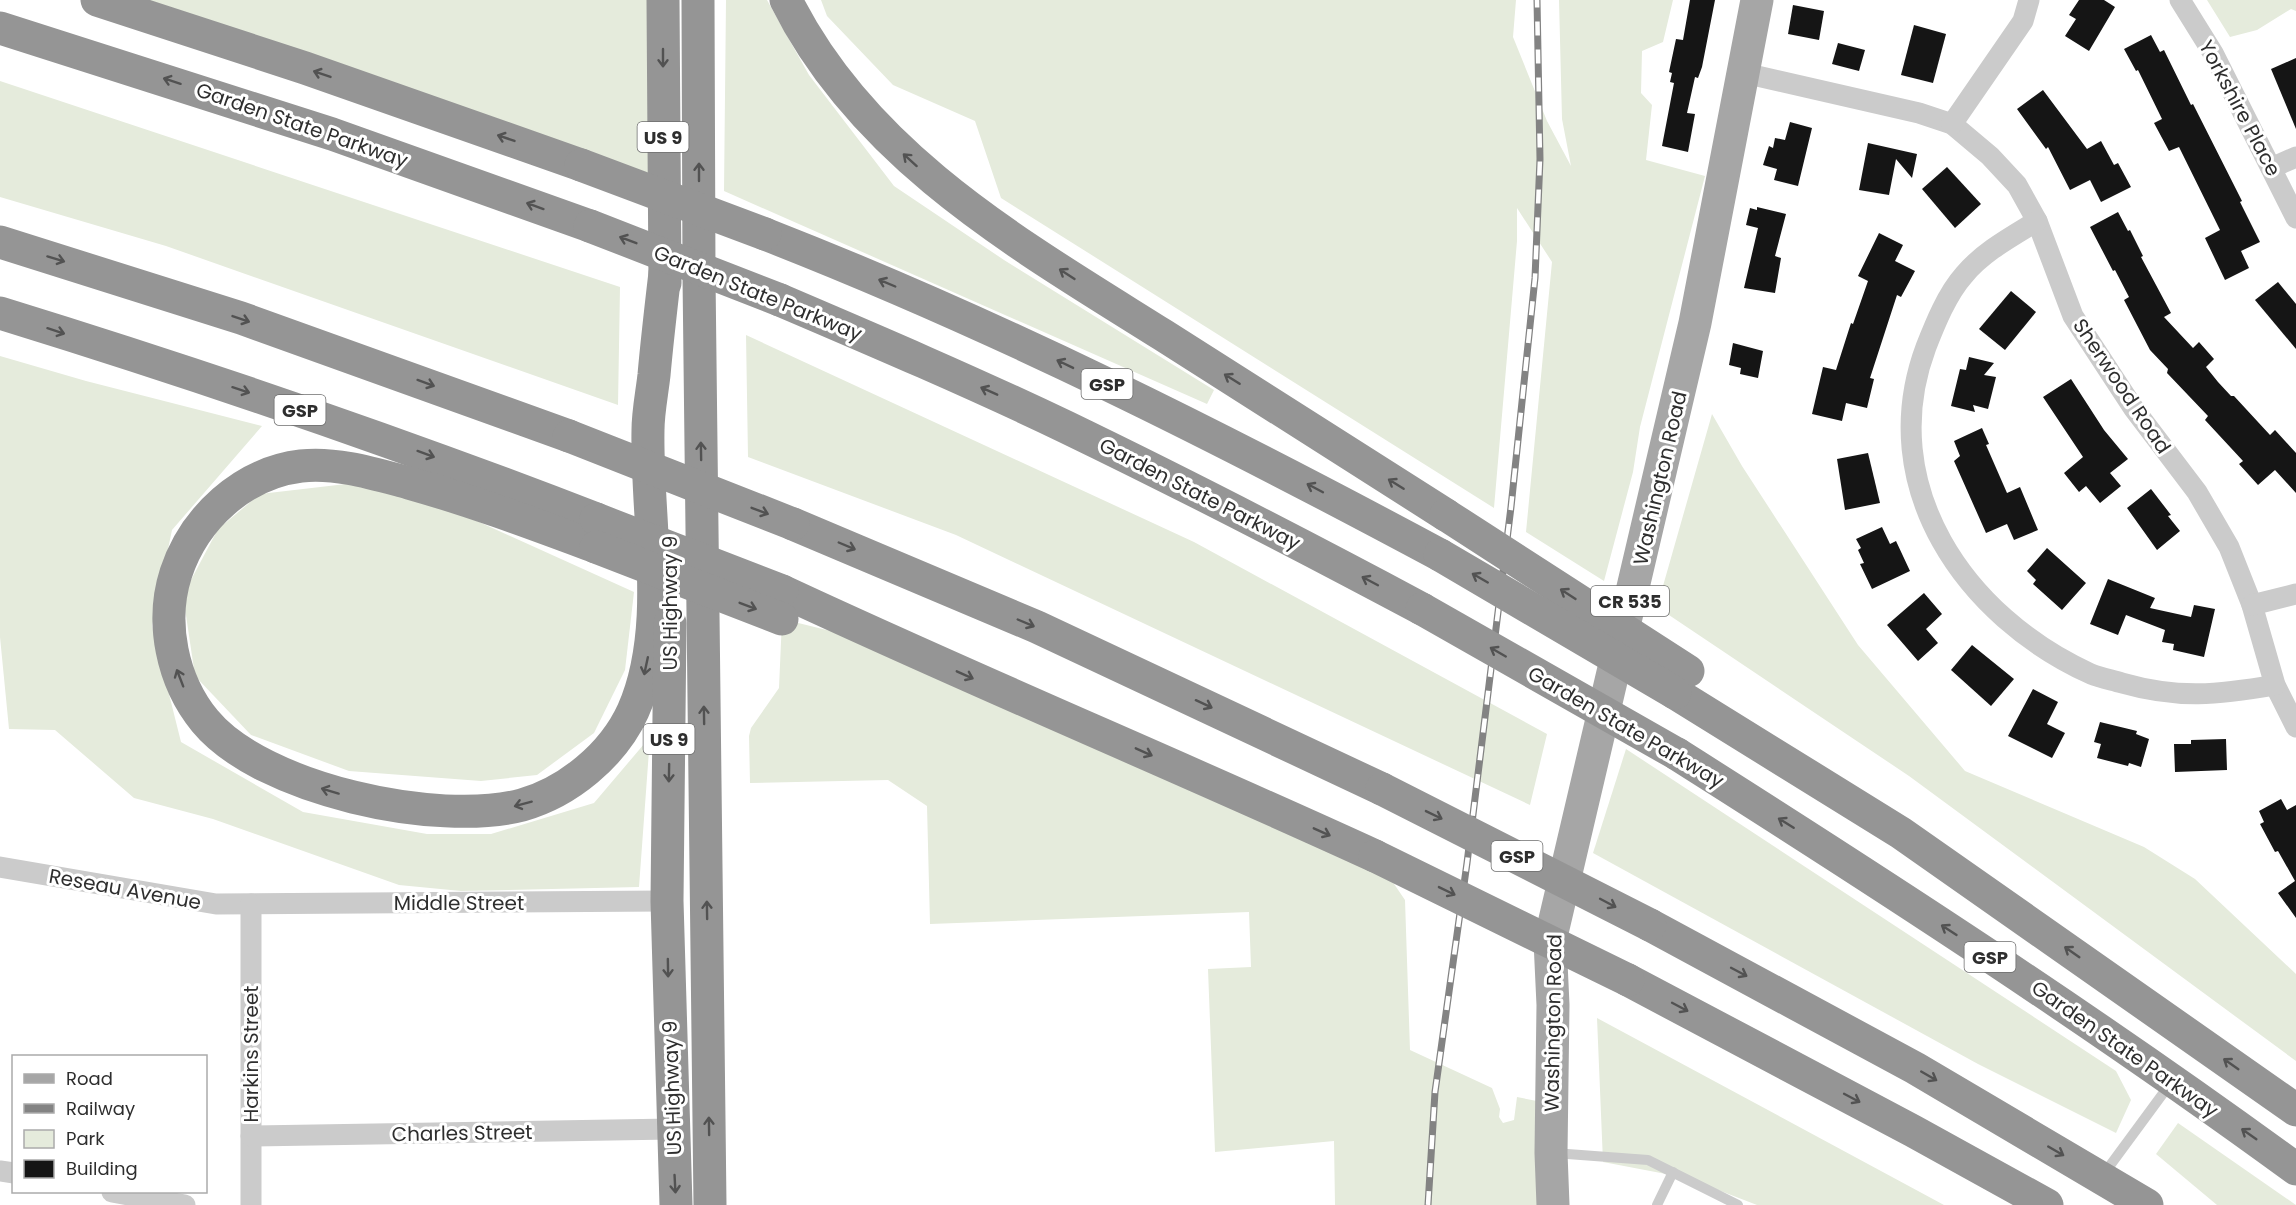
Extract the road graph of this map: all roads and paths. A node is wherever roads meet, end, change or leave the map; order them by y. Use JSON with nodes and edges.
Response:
{"nodes":[{"id":1,"x":97,"y":0,"type":"edge"},
{"id":2,"x":663,"y":0,"type":"edge"},
{"id":3,"x":698,"y":0,"type":"edge"},
{"id":4,"x":786,"y":0,"type":"edge"},
{"id":5,"x":1757,"y":0,"type":"edge"},
{"id":6,"x":2029,"y":0,"type":"edge"},
{"id":7,"x":2180,"y":0,"type":"edge"},
{"id":8,"x":0,"y":28,"type":"edge"},
{"id":9,"x":1744,"y":73,"type":"junction"},
{"id":10,"x":1952,"y":124,"type":"junction"},
{"id":11,"x":2296,"y":157,"type":"edge"},
{"id":12,"x":2271,"y":168,"type":"junction"},
{"id":13,"x":2296,"y":218,"type":"edge"},
{"id":14,"x":2037,"y":221,"type":"junction"},
{"id":15,"x":0,"y":242,"type":"edge"},
{"id":16,"x":665,"y":273,"type":"junction"},
{"id":17,"x":0,"y":313,"type":"edge"},
{"id":18,"x":596,"y":533,"type":"junction"},
{"id":19,"x":2296,"y":594,"type":"edge"},
{"id":20,"x":2252,"y":605,"type":"junction"},
{"id":21,"x":1681,"y":682,"type":"junction"},
{"id":22,"x":2275,"y":685,"type":"junction"},
{"id":23,"x":2296,"y":727,"type":"edge"},
{"id":24,"x":0,"y":867,"type":"edge"},
{"id":25,"x":667,"y":901,"type":"junction"},
{"id":26,"x":251,"y":904,"type":"junction"},
{"id":27,"x":2172,"y":1081,"type":"junction"},
{"id":28,"x":2296,"y":1110,"type":"edge"},
{"id":29,"x":672,"y":1130,"type":"junction"},
{"id":30,"x":251,"y":1136,"type":"junction"},
{"id":31,"x":1551,"y":1153,"type":"junction"},
{"id":32,"x":2296,"y":1169,"type":"edge"},
{"id":33,"x":1673,"y":1172,"type":"junction"},
{"id":34,"x":2102,"y":1177,"type":"junction"},
{"id":35,"x":122,"y":1193,"type":"edge"},
{"id":36,"x":1726,"y":1202,"type":"edge"},
{"id":37,"x":185,"y":1205,"type":"edge"},
{"id":38,"x":251,"y":1205,"type":"edge"},
{"id":39,"x":676,"y":1205,"type":"edge"},
{"id":40,"x":710,"y":1205,"type":"edge"},
{"id":41,"x":1553,"y":1205,"type":"edge"},
{"id":42,"x":1657,"y":1205,"type":"edge"},
{"id":43,"x":1738,"y":1205,"type":"edge"},
{"id":44,"x":2047,"y":1205,"type":"edge"},
{"id":45,"x":2147,"y":1205,"type":"edge"}],
"edges":[{"from":21,"to":1,"type":"highway","number":"GSP","one_way":true,"bridge":true},
{"from":2,"to":16,"type":"highway","name":"US Highway 9","number":"US 9","one_way":true},
{"from":40,"to":3,"type":"highway","name":"US Highway 9","number":"US 9","one_way":true},
{"from":21,"to":4,"type":"highway","one_way":true,"bridge":true},
{"from":5,"to":9,"type":"main road","name":"Washington Road","number":"CR 535"},
{"from":6,"to":10,"type":"street"},
{"from":7,"to":12,"type":"street","name":"Yorkshire Place"},
{"from":27,"to":8,"type":"highway","name":"Garden State Parkway","number":"GSP","one_way":true,"bridge":true},
{"from":9,"to":10,"type":"street","name":"Sherwood Road"},
{"from":9,"to":31,"type":"main road","name":"Washington Road","number":"CR 535"},
{"from":10,"to":14,"type":"street","name":"Sherwood Road"},
{"from":11,"to":12,"type":"street"},
{"from":12,"to":13,"type":"street","name":"Yorkshire Place"},
{"from":14,"to":20,"type":"street","name":"Sherwood Road"},
{"from":14,"to":22,"type":"street"},
{"from":15,"to":34,"type":"highway","number":"GSP","one_way":true,"bridge":true},
{"from":16,"to":18,"type":"highway","one_way":true},
{"from":16,"to":25,"type":"highway","name":"US Highway 9","number":"US 9","one_way":true},
{"from":17,"to":18,"type":"highway","number":"GSP","one_way":true},
{"from":18,"to":44,"type":"highway","one_way":true,"bridge":true},
{"from":19,"to":20,"type":"street"},
{"from":20,"to":22,"type":"street","name":"Sherwood Road"},
{"from":28,"to":21,"type":"highway","number":"GSP","one_way":true},
{"from":22,"to":23,"type":"street","name":"Sherwood Road"},
{"from":24,"to":26,"type":"street","name":"Reseau Avenue"},
{"from":25,"to":26,"type":"street","name":"Middle Street"},
{"from":25,"to":29,"type":"highway","name":"US Highway 9","number":"US 9","one_way":true},
{"from":26,"to":30,"type":"street","name":"Harkins Street"},
{"from":32,"to":27,"type":"highway","name":"Garden State Parkway","number":"GSP","one_way":true},
{"from":27,"to":34,"type":"lane"},
{"from":29,"to":30,"type":"street","name":"Charles Street"},
{"from":29,"to":39,"type":"highway","name":"US Highway 9","number":"US 9","one_way":true},
{"from":30,"to":38,"type":"street","name":"Harkins Street"},
{"from":31,"to":33,"type":"lane"},
{"from":31,"to":41,"type":"main road","name":"Washington Road","number":"CR 535"},
{"from":33,"to":36,"type":"lane"},
{"from":33,"to":42,"type":"lane"},
{"from":34,"to":45,"type":"highway","number":"GSP"},
{"from":35,"to":37,"type":"street"},
{"from":36,"to":43,"type":"lane"}]}
